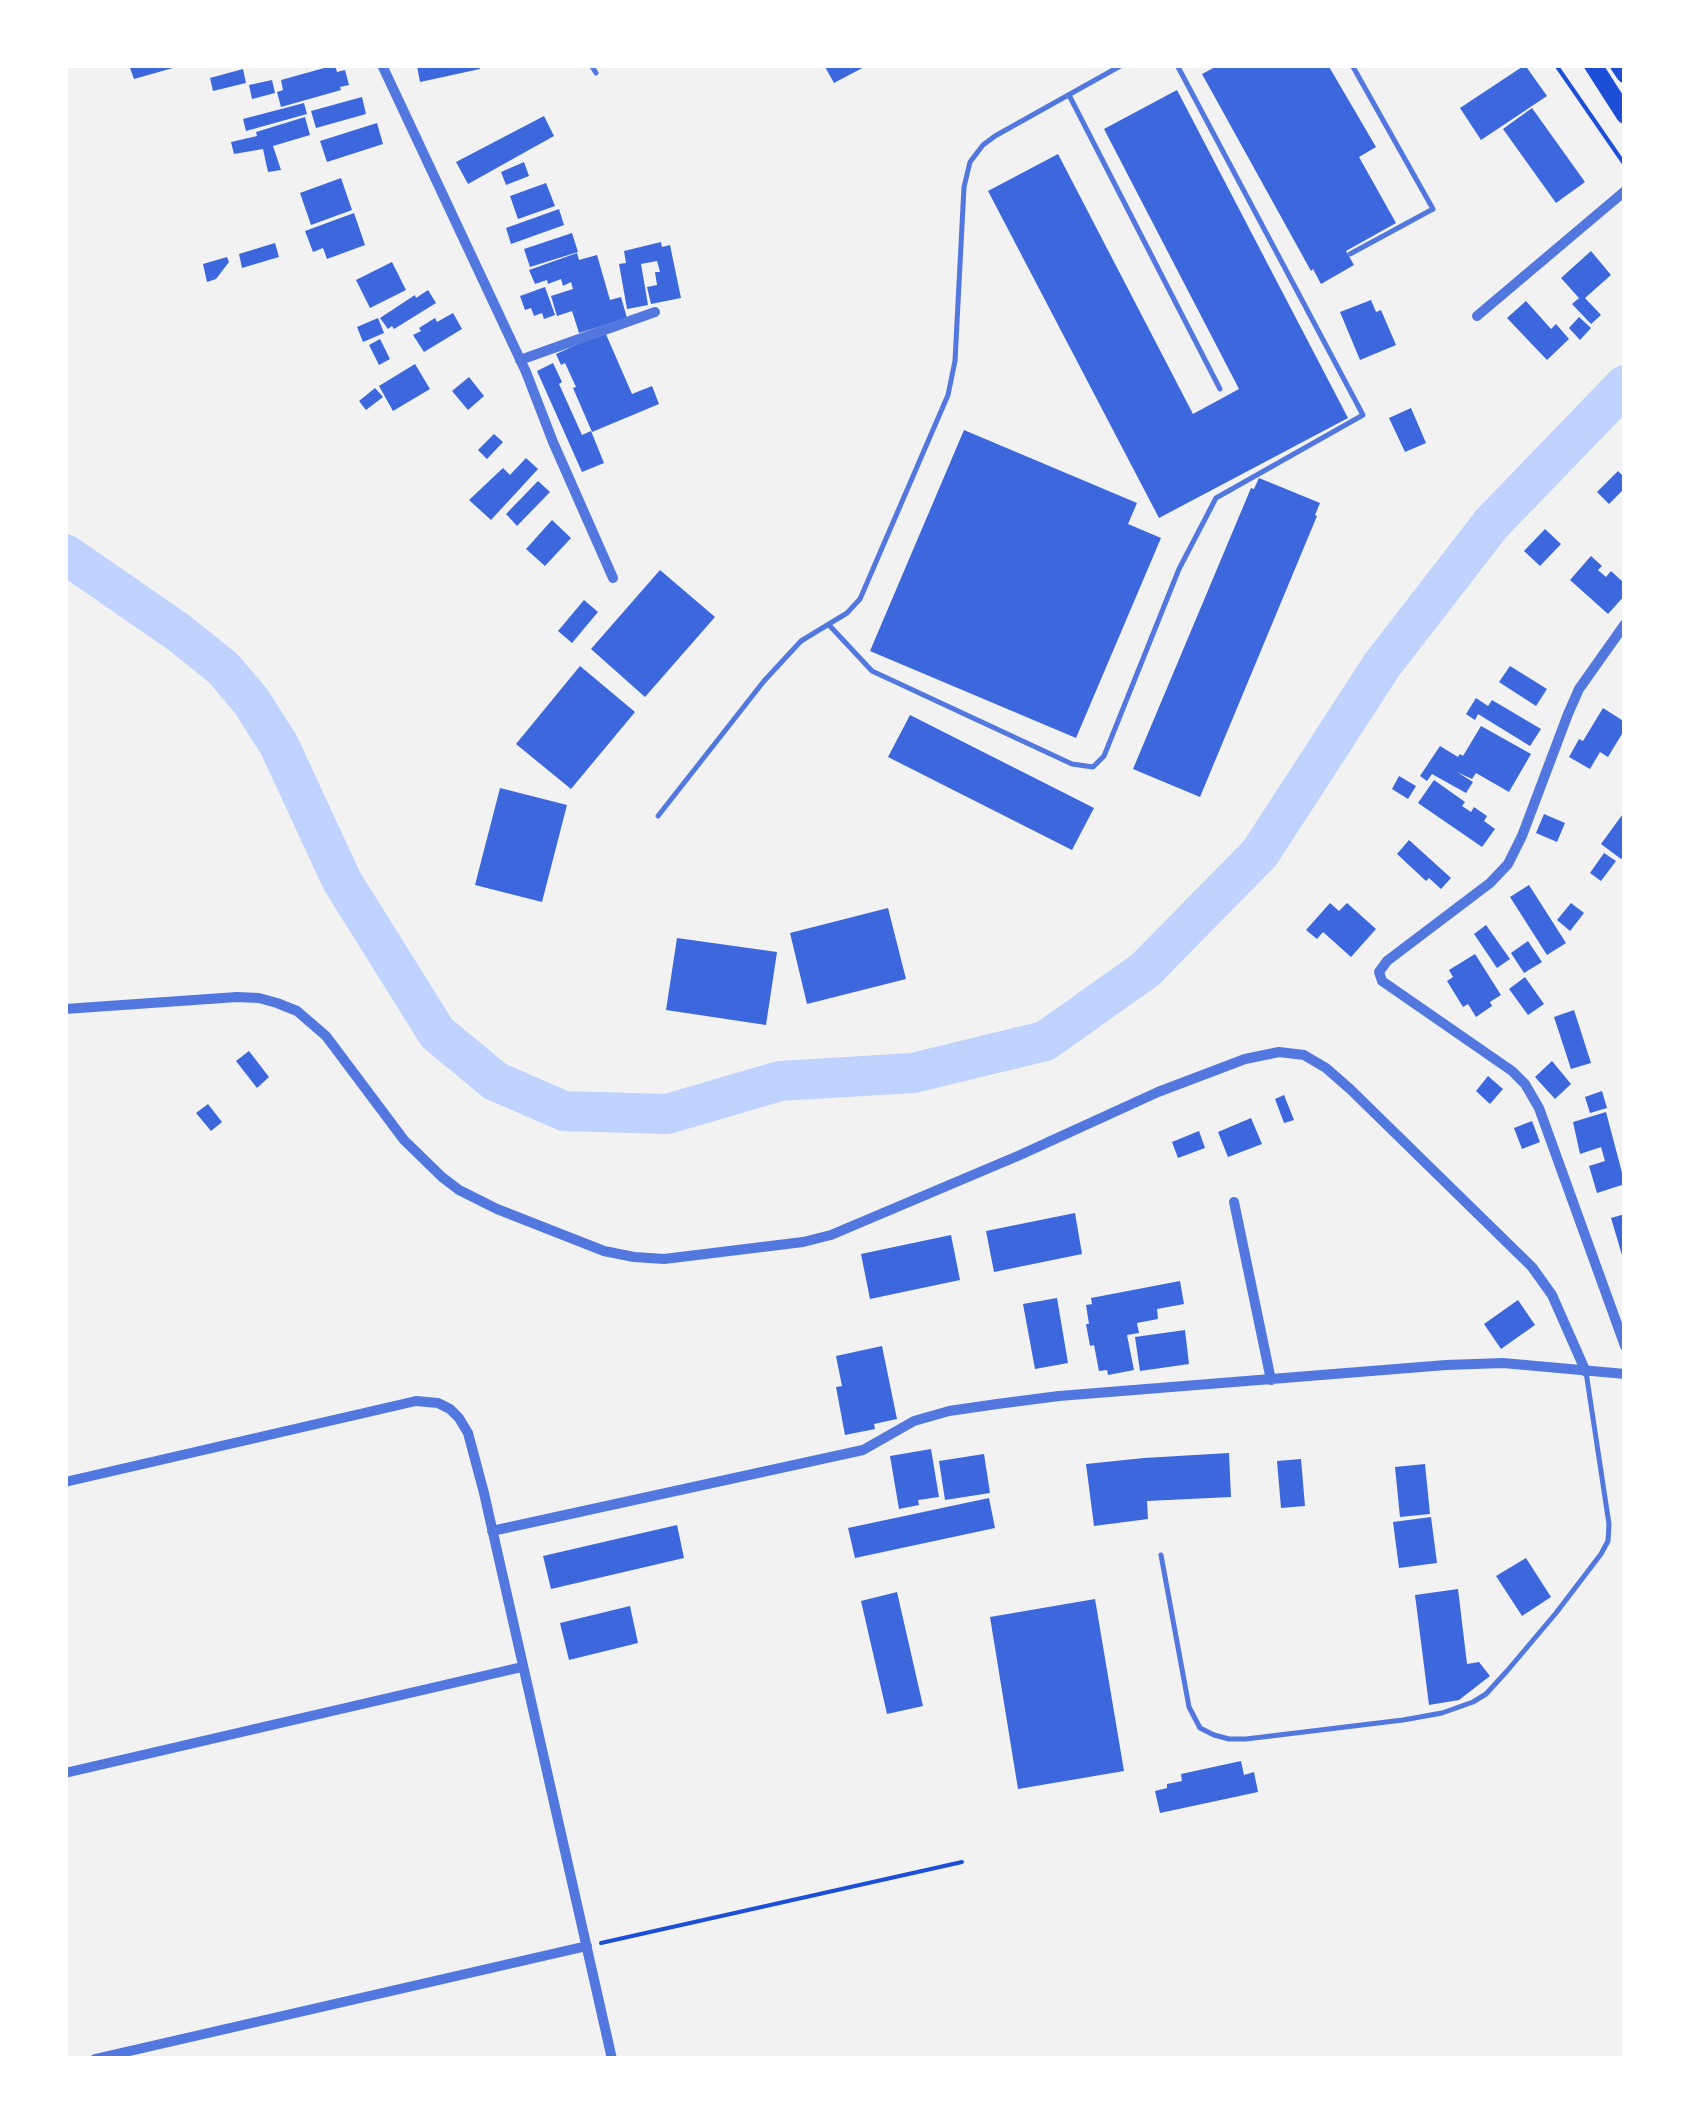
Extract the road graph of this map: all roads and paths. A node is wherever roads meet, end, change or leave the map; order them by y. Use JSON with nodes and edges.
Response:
{"nodes":[{"id":1,"x":382,"y":65,"type":"edge"},
{"id":2,"x":592,"y":65,"type":"edge"},
{"id":3,"x":1122,"y":65,"type":"edge"},
{"id":4,"x":1177,"y":65,"type":"edge"},
{"id":5,"x":1352,"y":65,"type":"edge"},
{"id":6,"x":1556,"y":65,"type":"edge"},
{"id":7,"x":1593,"y":65,"type":"edge"},
{"id":8,"x":1619,"y":65,"type":"edge"},
{"id":9,"x":596,"y":73,"type":"dead end"},
{"id":10,"x":1625,"y":74,"type":"edge"},
{"id":11,"x":1069,"y":95,"type":"junction"},
{"id":12,"x":1625,"y":115,"type":"edge"},
{"id":13,"x":1625,"y":165,"type":"edge"},
{"id":14,"x":1625,"y":191,"type":"edge"},
{"id":15,"x":1350,"y":254,"type":"dead end"},
{"id":16,"x":655,"y":312,"type":"dead end"},
{"id":17,"x":1476,"y":316,"type":"dead end"},
{"id":18,"x":520,"y":360,"type":"junction"},
{"id":19,"x":1220,"y":389,"type":"dead end"},
{"id":20,"x":613,"y":578,"type":"dead end"},
{"id":21,"x":1625,"y":624,"type":"edge"},
{"id":22,"x":829,"y":626,"type":"junction"},
{"id":23,"x":658,"y":816,"type":"dead end"},
{"id":24,"x":65,"y":1009,"type":"edge"},
{"id":25,"x":1234,"y":1202,"type":"dead end"},
{"id":26,"x":1625,"y":1346,"type":"edge"},
{"id":27,"x":1586,"y":1372,"type":"junction"},
{"id":28,"x":1625,"y":1374,"type":"edge"},
{"id":29,"x":1271,"y":1380,"type":"junction"},
{"id":30,"x":65,"y":1482,"type":"edge"},
{"id":31,"x":492,"y":1531,"type":"junction"},
{"id":32,"x":1160,"y":1555,"type":"dead end"},
{"id":33,"x":522,"y":1667,"type":"junction"},
{"id":34,"x":65,"y":1773,"type":"edge"},
{"id":35,"x":962,"y":1862,"type":"dead end"},
{"id":36,"x":586,"y":1946,"type":"junction"},
{"id":37,"x":96,"y":2059,"type":"edge"},
{"id":38,"x":612,"y":2059,"type":"edge"}],
"edges":[{"from":1,"to":18,"type":"street"},
{"from":2,"to":9,"type":"lane"},
{"from":3,"to":11,"type":"lane"},
{"from":4,"to":22,"type":"lane"},
{"from":5,"to":15,"type":"lane"},
{"from":6,"to":13,"type":"path"},
{"from":7,"to":12,"type":"highway"},
{"from":8,"to":10,"type":"highway"},
{"from":11,"to":19,"type":"lane"},
{"from":11,"to":22,"type":"lane"},
{"from":14,"to":17,"type":"street"},
{"from":16,"to":18,"type":"street"},
{"from":18,"to":20,"type":"street"},
{"from":21,"to":26,"type":"street"},
{"from":22,"to":23,"type":"lane"},
{"from":24,"to":27,"type":"street"},
{"from":25,"to":29,"type":"street"},
{"from":27,"to":28,"type":"street"},
{"from":27,"to":29,"type":"street"},
{"from":27,"to":32,"type":"lane"},
{"from":29,"to":31,"type":"street"},
{"from":30,"to":31,"type":"street"},
{"from":31,"to":33,"type":"street"},
{"from":33,"to":34,"type":"street"},
{"from":33,"to":36,"type":"street"},
{"from":35,"to":36,"type":"path"},
{"from":36,"to":37,"type":"street"},
{"from":36,"to":38,"type":"street"}]}
